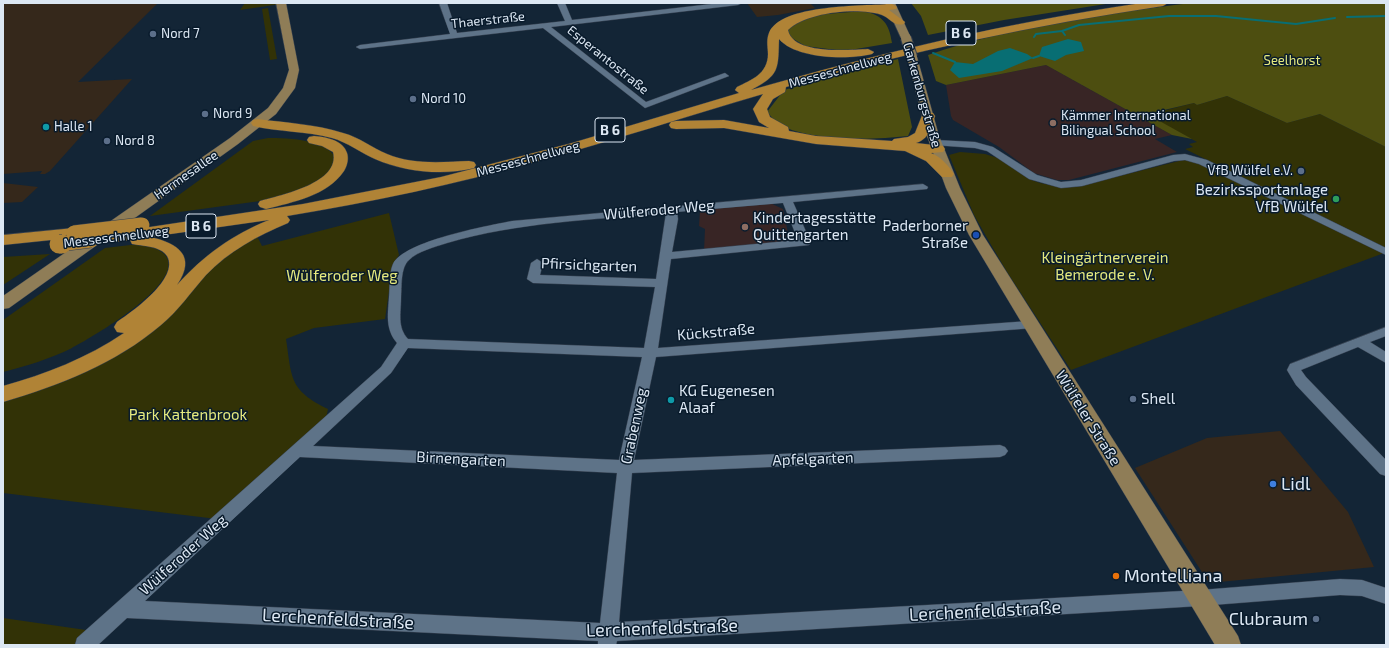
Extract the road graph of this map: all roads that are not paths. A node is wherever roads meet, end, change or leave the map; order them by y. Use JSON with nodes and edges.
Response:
{"nodes":[{"id":1,"x":281,"y":3,"type":"edge"},
{"id":2,"x":443,"y":3,"type":"edge"},
{"id":3,"x":561,"y":3,"type":"edge"},
{"id":4,"x":660,"y":3,"type":"edge"},
{"id":5,"x":738,"y":3,"type":"edge"},
{"id":6,"x":1133,"y":3,"type":"edge"},
{"id":7,"x":1163,"y":3,"type":"edge"},
{"id":8,"x":701,"y":5,"type":"edge"},
{"id":9,"x":891,"y":5,"type":"edge"},
{"id":10,"x":870,"y":6,"type":"edge"},
{"id":11,"x":666,"y":12,"type":"junction"},
{"id":12,"x":570,"y":22,"type":"junction"},
{"id":13,"x":900,"y":22,"type":"junction"},
{"id":14,"x":545,"y":26,"type":"junction"},
{"id":15,"x":454,"y":36,"type":"junction"},
{"id":16,"x":360,"y":47,"type":"dead end"},
{"id":17,"x":884,"y":51,"type":"junction"},
{"id":18,"x":725,"y":76,"type":"dead end"},
{"id":19,"x":796,"y":81,"type":"junction"},
{"id":20,"x":737,"y":93,"type":"junction"},
{"id":21,"x":928,"y":116,"type":"junction"},
{"id":22,"x":253,"y":128,"type":"junction"},
{"id":23,"x":608,"y":138,"type":"junction"},
{"id":24,"x":892,"y":144,"type":"junction"},
{"id":25,"x":937,"y":146,"type":"junction"},
{"id":26,"x":483,"y":164,"type":"junction"},
{"id":27,"x":950,"y":181,"type":"junction"},
{"id":28,"x":923,"y":187,"type":"dead end"},
{"id":29,"x":380,"y":194,"type":"junction"},
{"id":30,"x":786,"y":198,"type":"junction"},
{"id":31,"x":671,"y":209,"type":"junction"},
{"id":32,"x":237,"y":212,"type":"junction"},
{"id":33,"x":122,"y":237,"type":"junction"},
{"id":34,"x":3,"y":240,"type":"edge"},
{"id":35,"x":3,"y":249,"type":"edge"},
{"id":36,"x":1386,"y":252,"type":"edge"},
{"id":37,"x":665,"y":256,"type":"junction"},
{"id":38,"x":537,"y":263,"type":"dead end"},
{"id":39,"x":660,"y":283,"type":"junction"},
{"id":40,"x":3,"y":304,"type":"edge"},
{"id":41,"x":1029,"y":325,"type":"junction"},
{"id":42,"x":1386,"y":331,"type":"edge"},
{"id":43,"x":1360,"y":342,"type":"junction"},
{"id":44,"x":404,"y":343,"type":"junction"},
{"id":45,"x":650,"y":353,"type":"junction"},
{"id":46,"x":1386,"y":358,"type":"edge"},
{"id":47,"x":3,"y":381,"type":"edge"},
{"id":48,"x":3,"y":394,"type":"edge"},
{"id":49,"x":297,"y":451,"type":"junction"},
{"id":50,"x":1000,"y":451,"type":"dead end"},
{"id":51,"x":625,"y":467,"type":"junction"},
{"id":52,"x":1386,"y":470,"type":"edge"},
{"id":53,"x":1386,"y":596,"type":"edge"},
{"id":54,"x":1200,"y":598,"type":"junction"},
{"id":55,"x":124,"y":609,"type":"junction"},
{"id":56,"x":608,"y":639,"type":"edge"},
{"id":57,"x":84,"y":645,"type":"edge"},
{"id":58,"x":1229,"y":645,"type":"edge"}],
"edges":[{"from":1,"to":22,"type":"main road","name":"Hermesallee"},
{"from":2,"to":15,"type":"street"},
{"from":3,"to":12,"type":"street"},
{"from":4,"to":11,"type":"street"},
{"from":5,"to":8,"type":"street","name":"Thaerstraße"},
{"from":6,"to":17,"type":"highway","name":"Messeschnellweg","number":"B 6"},
{"from":7,"to":19,"type":"highway","name":"Messeschnellweg","number":"B 6"},
{"from":8,"to":11,"type":"street","name":"Thaerstraße"},
{"from":9,"to":10,"type":"highway"},
{"from":9,"to":13,"type":"main road","name":"Garkenburgstraße"},
{"from":10,"to":13,"type":"highway"},
{"from":10,"to":17,"type":"highway"},
{"from":10,"to":20,"type":"highway"},
{"from":11,"to":12,"type":"street","name":"Thaerstraße"},
{"from":12,"to":14,"type":"street","name":"Thaerstraße"},
{"from":13,"to":21,"type":"main road","name":"Garkenburgstraße","bridge":true},
{"from":14,"to":15,"type":"street","name":"Thaerstraße"},
{"from":14,"to":18,"type":"street","name":"Esperantostraße"},
{"from":15,"to":16,"type":"street","name":"Thaerstraße"},
{"from":17,"to":20,"type":"highway","name":"Messeschnellweg","number":"B 6"},
{"from":19,"to":23,"type":"highway","name":"Messeschnellweg","number":"B 6"},
{"from":19,"to":24,"type":"highway"},
{"from":20,"to":26,"type":"highway","name":"Messeschnellweg","number":"B 6"},
{"from":21,"to":24,"type":"highway"},
{"from":21,"to":25,"type":"main road","name":"Garkenburgstraße"},
{"from":22,"to":26,"type":"highway"},
{"from":22,"to":32,"type":"highway"},
{"from":22,"to":40,"type":"main road","name":"Hermesallee"},
{"from":23,"to":24,"type":"highway"},
{"from":23,"to":29,"type":"highway","name":"Messeschnellweg","number":"B 6"},
{"from":24,"to":25,"type":"highway"},
{"from":24,"to":27,"type":"highway"},
{"from":25,"to":27,"type":"main road","name":"Garkenburgstraße"},
{"from":25,"to":36,"type":"street"},
{"from":26,"to":32,"type":"highway","name":"Messeschnellweg","number":"B 6"},
{"from":27,"to":41,"type":"main road","name":"Wülfeler Straße"},
{"from":28,"to":30,"type":"street","name":"Wülferoder Weg"},
{"from":29,"to":33,"type":"highway","name":"Messeschnellweg","number":"B 6"},
{"from":29,"to":48,"type":"highway"},
{"from":30,"to":31,"type":"street","name":"Wülferoder Weg"},
{"from":30,"to":37,"type":"street"},
{"from":31,"to":37,"type":"street","name":"Grabenweg"},
{"from":31,"to":44,"type":"street","name":"Wülferoder Weg"},
{"from":32,"to":34,"type":"highway","name":"Messeschnellweg","number":"B 6","bridge":true},
{"from":33,"to":35,"type":"highway","name":"Messeschnellweg","number":"B 6","bridge":true},
{"from":33,"to":47,"type":"highway"},
{"from":37,"to":39,"type":"street","name":"Grabenweg"},
{"from":38,"to":39,"type":"street","name":"Pfirsichgarten"},
{"from":39,"to":45,"type":"street","name":"Grabenweg"},
{"from":41,"to":45,"type":"street","name":"Kückstraße"},
{"from":41,"to":54,"type":"main road","name":"Wülfeler Straße"},
{"from":42,"to":43,"type":"street"},
{"from":43,"to":46,"type":"street"},
{"from":43,"to":52,"type":"street"},
{"from":44,"to":45,"type":"street","name":"Kückstraße"},
{"from":44,"to":49,"type":"street","name":"Wülferoder Weg"},
{"from":45,"to":51,"type":"street","name":"Grabenweg"},
{"from":49,"to":51,"type":"street","name":"Birnengarten"},
{"from":49,"to":55,"type":"street","name":"Wülferoder Weg"},
{"from":50,"to":51,"type":"street","name":"Apfelgarten"},
{"from":51,"to":56,"type":"street","name":"Grabenweg"},
{"from":53,"to":54,"type":"street","name":"Lerchenfeldstraße"},
{"from":54,"to":56,"type":"street","name":"Lerchenfeldstraße"},
{"from":54,"to":58,"type":"main road","name":"Wülfeler Straße"},
{"from":55,"to":56,"type":"street","name":"Lerchenfeldstraße"},
{"from":55,"to":57,"type":"street","name":"Wülferoder Weg"}]}
